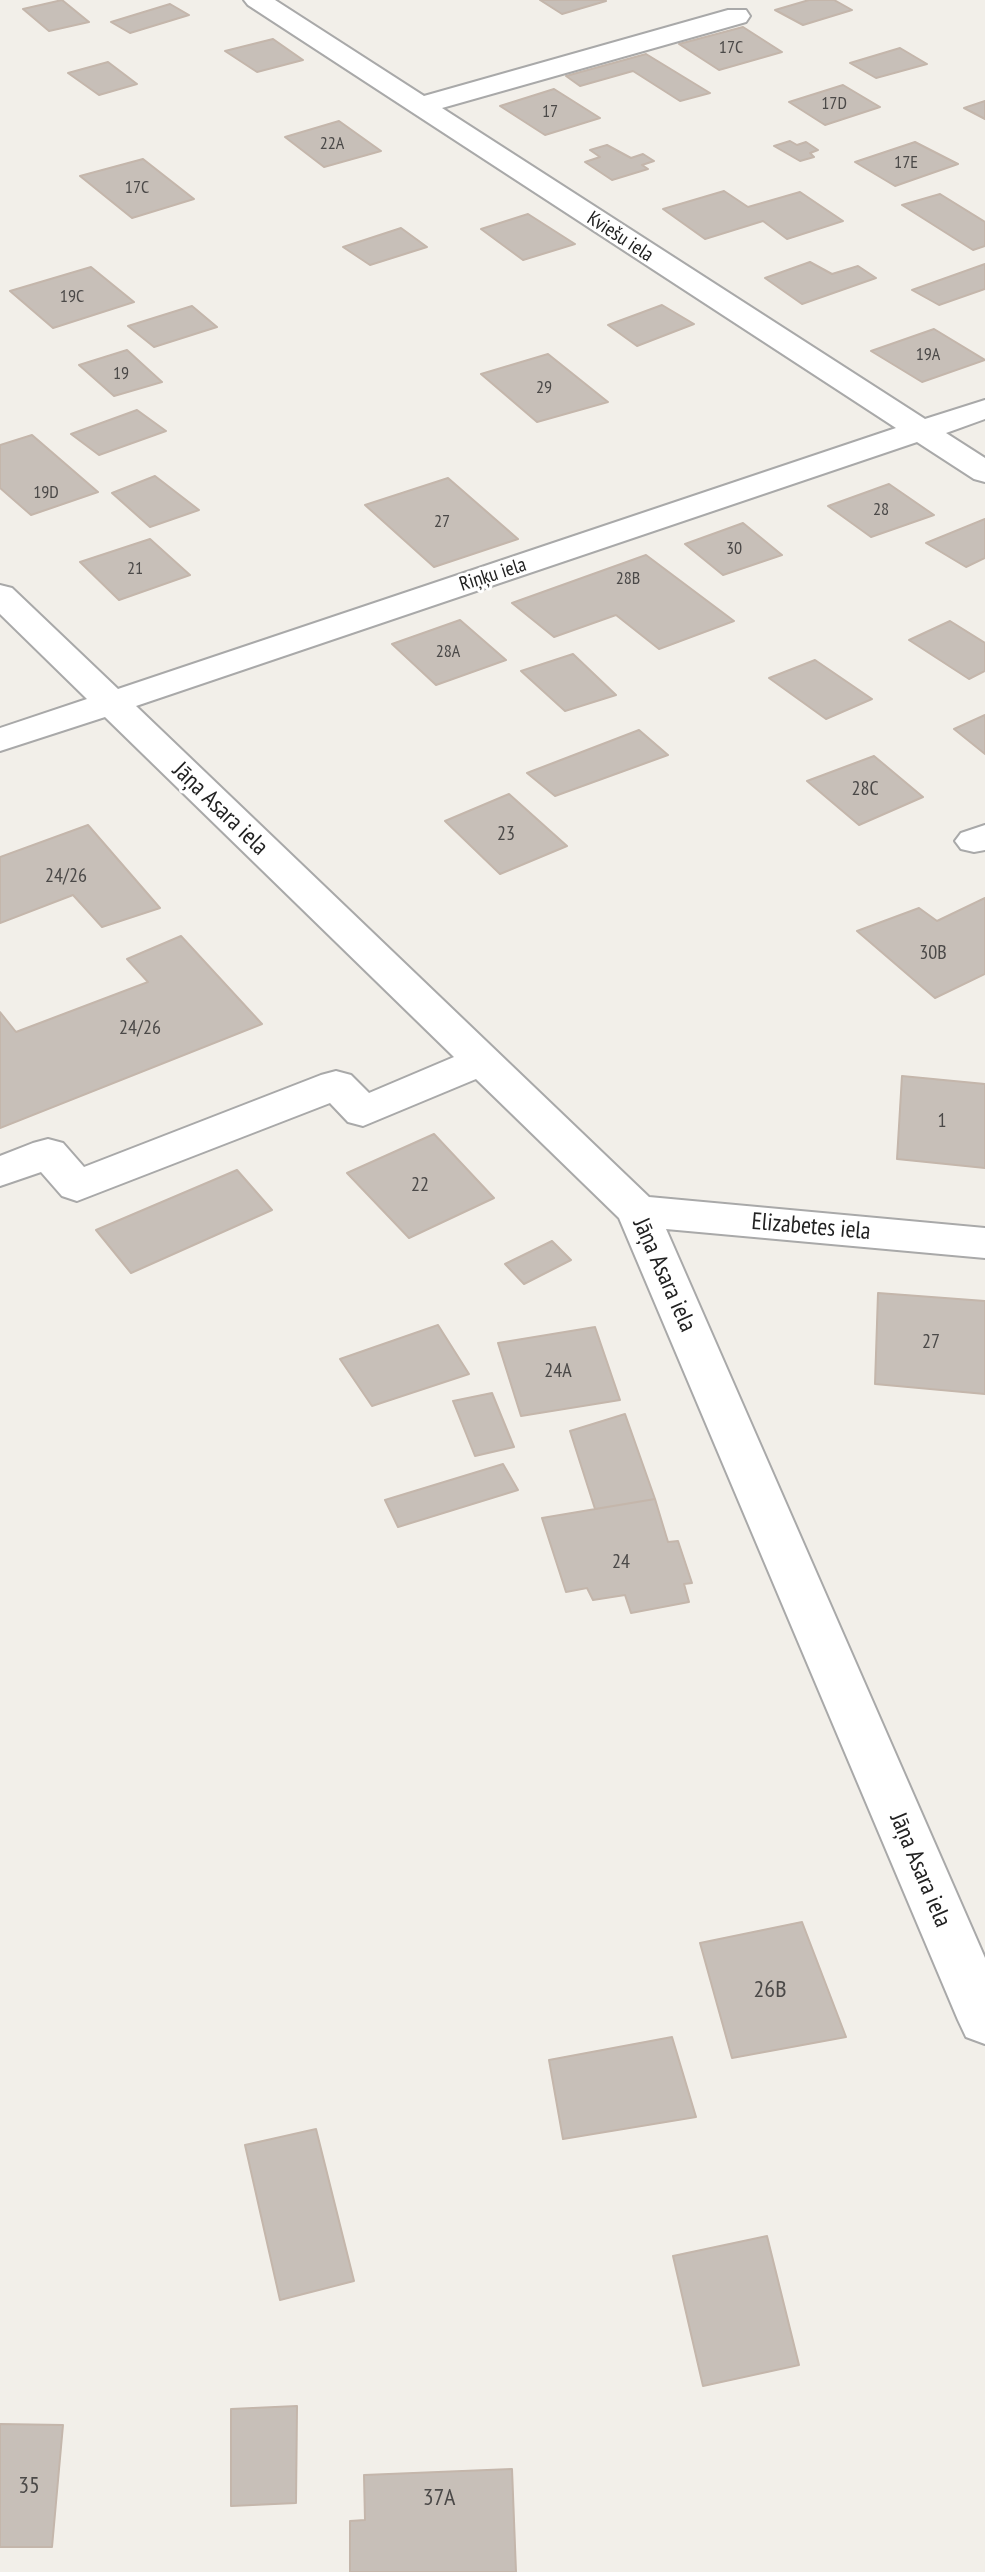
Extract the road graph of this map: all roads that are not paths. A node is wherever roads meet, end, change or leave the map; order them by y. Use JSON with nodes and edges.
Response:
{"nodes":[{"id":1,"x":257,"y":0,"type":"edge"},
{"id":2,"x":737,"y":16,"type":"dead end"},
{"id":3,"x":420,"y":106,"type":"junction"},
{"id":4,"x":985,"y":409,"type":"edge"},
{"id":5,"x":920,"y":432,"type":"junction"},
{"id":6,"x":985,"y":472,"type":"edge"},
{"id":7,"x":0,"y":595,"type":"edge"},
{"id":8,"x":109,"y":702,"type":"junction"},
{"id":9,"x":0,"y":740,"type":"edge"},
{"id":10,"x":482,"y":1061,"type":"junction"},
{"id":11,"x":0,"y":1172,"type":"edge"},
{"id":12,"x":637,"y":1211,"type":"junction"},
{"id":13,"x":985,"y":1243,"type":"edge"},
{"id":14,"x":985,"y":2020,"type":"edge"}],
"edges":[{"from":1,"to":3,"type":"street","name":"Kviešu iela"},
{"from":2,"to":3,"type":"street"},
{"from":3,"to":5,"type":"street","name":"Kviešu iela"},
{"from":4,"to":5,"type":"street","name":"Riņķu iela"},
{"from":5,"to":6,"type":"street","name":"Kviešu iela"},
{"from":5,"to":8,"type":"street","name":"Riņķu iela"},
{"from":7,"to":8,"type":"street","name":"Jāņa Asara iela"},
{"from":8,"to":9,"type":"street","name":"Riņķu iela"},
{"from":8,"to":10,"type":"street","name":"Jāņa Asara iela"},
{"from":10,"to":11,"type":"street"},
{"from":10,"to":12,"type":"street","name":"Jāņa Asara iela"},
{"from":12,"to":13,"type":"street","name":"Elizabetes iela"},
{"from":12,"to":14,"type":"street","name":"Jāņa Asara iela"}]}
